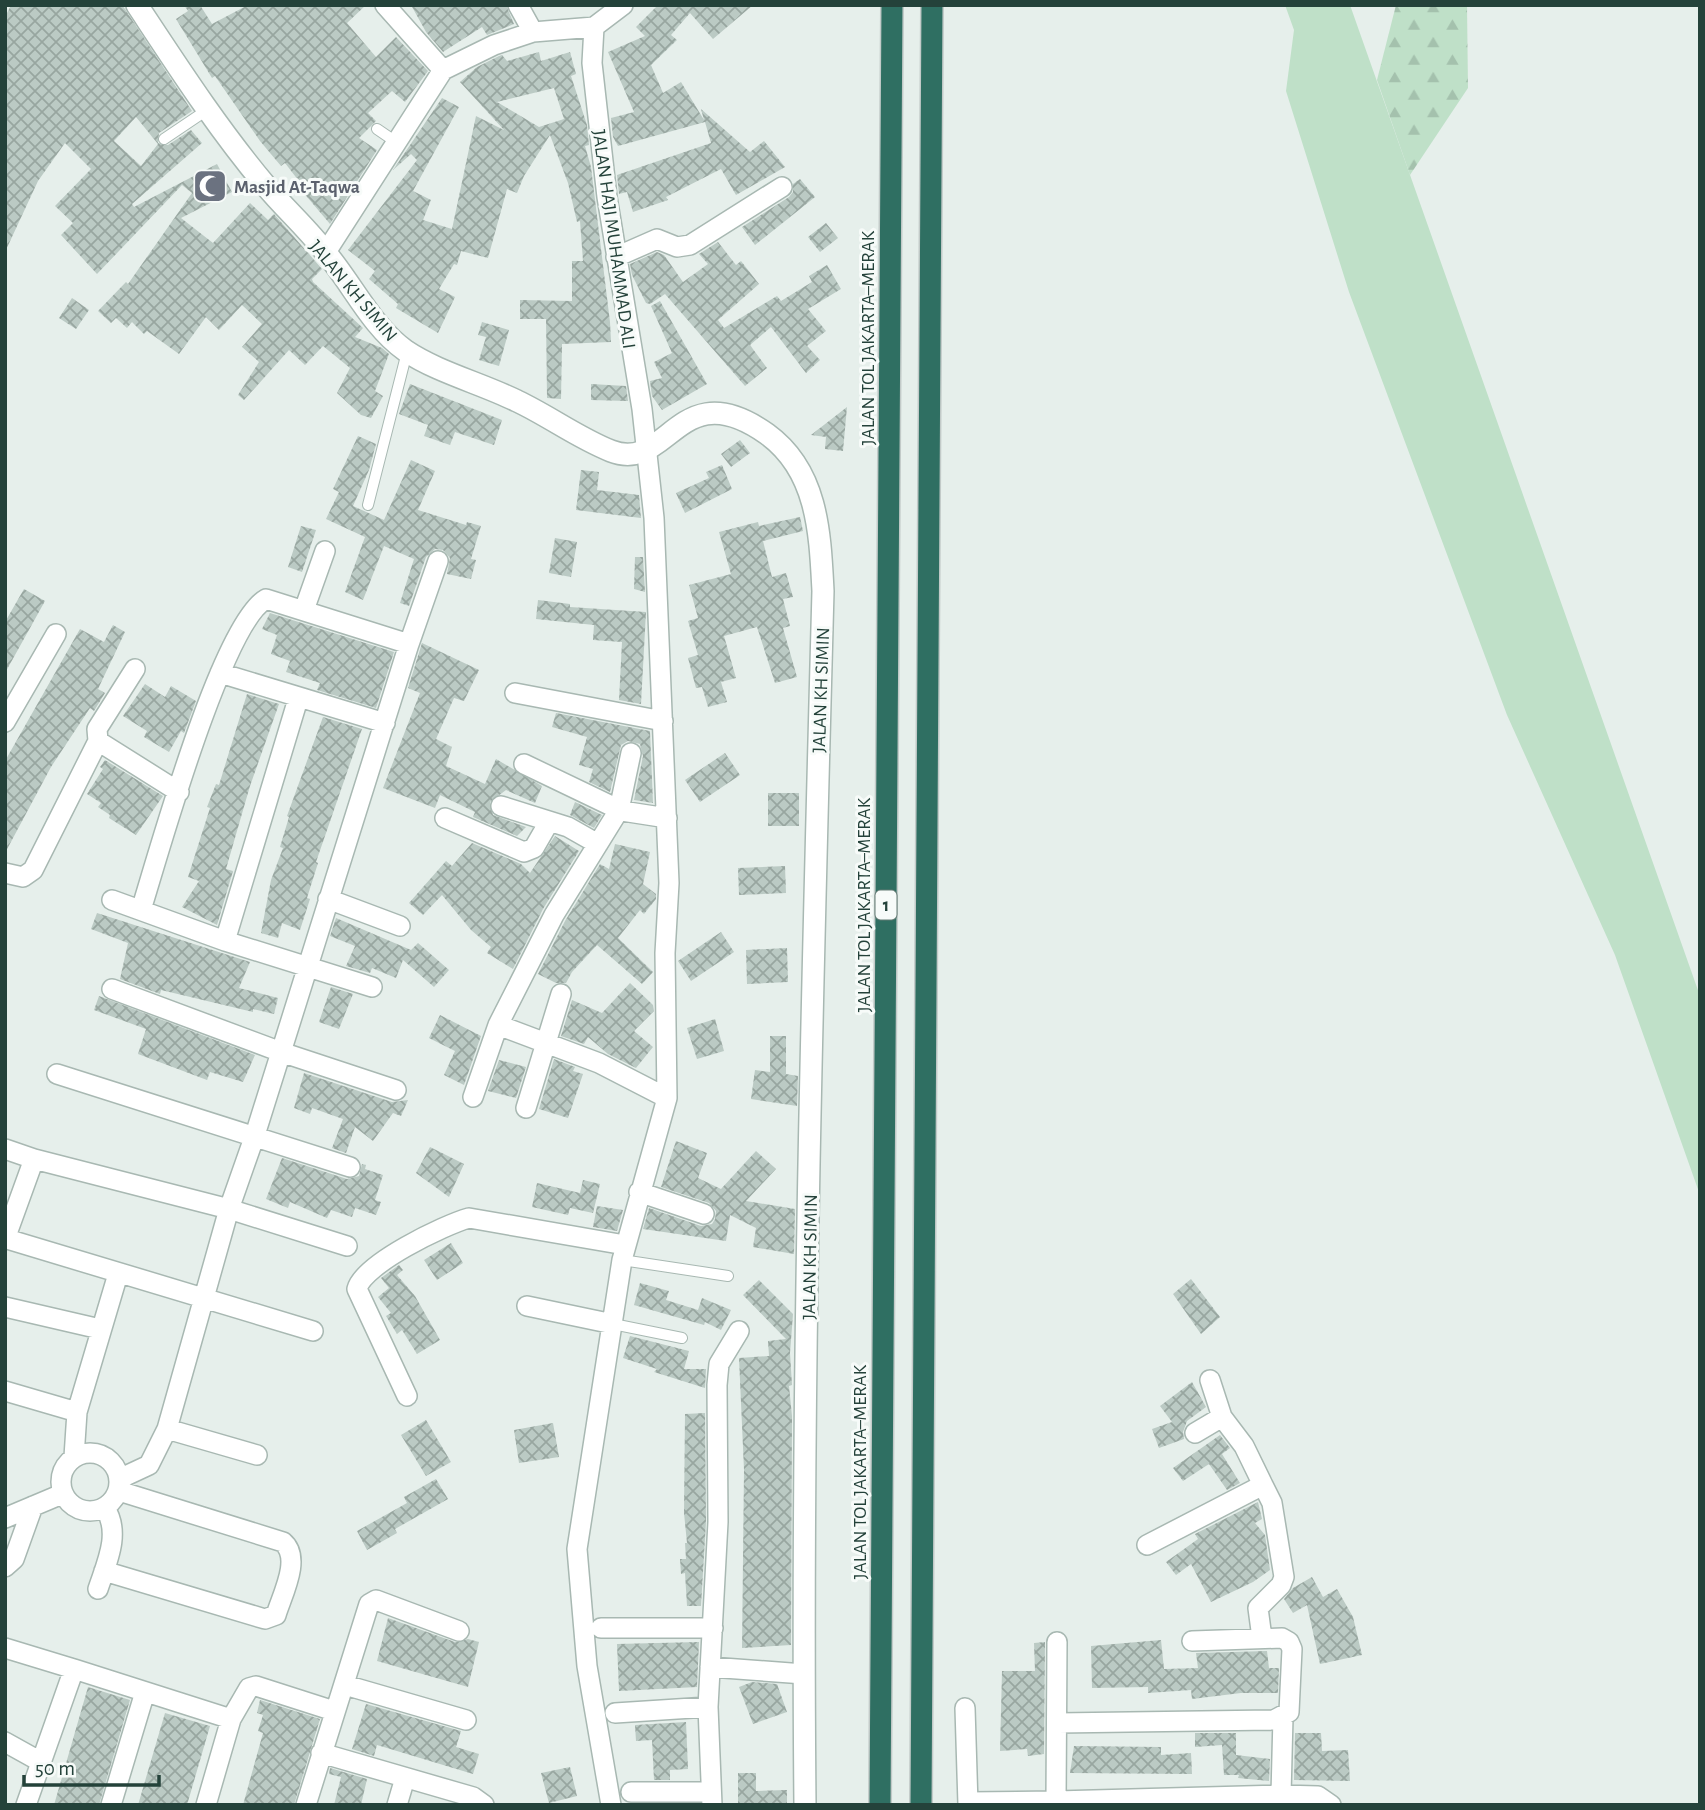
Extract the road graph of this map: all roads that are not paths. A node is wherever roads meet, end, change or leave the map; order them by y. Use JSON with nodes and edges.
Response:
{"nodes":[{"id":1,"x":137,"y":5,"type":"edge"},
{"id":2,"x":385,"y":5,"type":"edge"},
{"id":3,"x":518,"y":5,"type":"edge"},
{"id":4,"x":892,"y":5,"type":"edge"},
{"id":5,"x":932,"y":5,"type":"edge"},
{"id":6,"x":617,"y":7,"type":"edge"},
{"id":7,"x":594,"y":27,"type":"junction"},
{"id":8,"x":533,"y":32,"type":"junction"},
{"id":9,"x":443,"y":69,"type":"junction"},
{"id":10,"x":207,"y":110,"type":"junction"},
{"id":11,"x":377,"y":129,"type":"dead end"},
{"id":12,"x":164,"y":139,"type":"dead end"},
{"id":13,"x":397,"y":142,"type":"junction"},
{"id":14,"x":782,"y":187,"type":"dead end"},
{"id":15,"x":326,"y":252,"type":"junction"},
{"id":16,"x":616,"y":257,"type":"junction"},
{"id":17,"x":407,"y":351,"type":"junction"},
{"id":18,"x":645,"y":451,"type":"junction"},
{"id":19,"x":368,"y":505,"type":"dead end"},
{"id":20,"x":325,"y":551,"type":"dead end"},
{"id":21,"x":439,"y":561,"type":"dead end"},
{"id":22,"x":304,"y":610,"type":"junction"},
{"id":23,"x":56,"y":634,"type":"dead end"},
{"id":24,"x":409,"y":644,"type":"junction"},
{"id":25,"x":135,"y":668,"type":"dead end"},
{"id":26,"x":220,"y":673,"type":"junction"},
{"id":27,"x":515,"y":693,"type":"dead end"},
{"id":28,"x":298,"y":699,"type":"junction"},
{"id":29,"x":5,"y":722,"type":"edge"},
{"id":30,"x":663,"y":722,"type":"junction"},
{"id":31,"x":385,"y":723,"type":"junction"},
{"id":32,"x":98,"y":741,"type":"junction"},
{"id":33,"x":631,"y":753,"type":"dead end"},
{"id":34,"x":524,"y":764,"type":"dead end"},
{"id":35,"x":179,"y":792,"type":"junction"},
{"id":36,"x":501,"y":806,"type":"dead end"},
{"id":37,"x":619,"y":810,"type":"junction"},
{"id":38,"x":445,"y":818,"type":"dead end"},
{"id":39,"x":667,"y":818,"type":"junction"},
{"id":40,"x":549,"y":822,"type":"junction"},
{"id":41,"x":598,"y":844,"type":"junction"},
{"id":42,"x":5,"y":873,"type":"edge"},
{"id":43,"x":328,"y":899,"type":"junction"},
{"id":44,"x":112,"y":900,"type":"dead end"},
{"id":45,"x":141,"y":910,"type":"junction"},
{"id":46,"x":400,"y":926,"type":"dead end"},
{"id":47,"x":225,"y":941,"type":"junction"},
{"id":48,"x":308,"y":966,"type":"junction"},
{"id":49,"x":372,"y":987,"type":"dead end"},
{"id":50,"x":112,"y":989,"type":"dead end"},
{"id":51,"x":562,"y":994,"type":"dead end"},
{"id":52,"x":498,"y":1025,"type":"junction"},
{"id":53,"x":545,"y":1043,"type":"junction"},
{"id":54,"x":281,"y":1052,"type":"junction"},
{"id":55,"x":57,"y":1074,"type":"dead end"},
{"id":56,"x":396,"y":1090,"type":"dead end"},
{"id":57,"x":474,"y":1097,"type":"dead end"},
{"id":58,"x":667,"y":1098,"type":"junction"},
{"id":59,"x":526,"y":1108,"type":"dead end"},
{"id":60,"x":255,"y":1135,"type":"junction"},
{"id":61,"x":5,"y":1149,"type":"edge"},
{"id":62,"x":34,"y":1159,"type":"junction"},
{"id":63,"x":350,"y":1167,"type":"dead end"},
{"id":64,"x":639,"y":1192,"type":"junction"},
{"id":65,"x":229,"y":1209,"type":"junction"},
{"id":66,"x":704,"y":1214,"type":"dead end"},
{"id":67,"x":6,"y":1239,"type":"edge"},
{"id":68,"x":347,"y":1247,"type":"dead end"},
{"id":69,"x":623,"y":1252,"type":"junction"},
{"id":70,"x":118,"y":1274,"type":"junction"},
{"id":71,"x":728,"y":1276,"type":"dead end"},
{"id":72,"x":205,"y":1298,"type":"junction"},
{"id":73,"x":527,"y":1306,"type":"dead end"},
{"id":74,"x":5,"y":1307,"type":"edge"},
{"id":75,"x":613,"y":1324,"type":"junction"},
{"id":76,"x":100,"y":1329,"type":"junction"},
{"id":77,"x":313,"y":1331,"type":"dead end"},
{"id":78,"x":738,"y":1331,"type":"dead end"},
{"id":79,"x":682,"y":1338,"type":"dead end"},
{"id":80,"x":1210,"y":1380,"type":"dead end"},
{"id":81,"x":5,"y":1391,"type":"edge"},
{"id":82,"x":407,"y":1396,"type":"dead end"},
{"id":83,"x":77,"y":1412,"type":"junction"},
{"id":84,"x":1222,"y":1417,"type":"junction"},
{"id":85,"x":167,"y":1429,"type":"junction"},
{"id":86,"x":1195,"y":1433,"type":"dead end"},
{"id":87,"x":257,"y":1455,"type":"dead end"},
{"id":88,"x":74,"y":1457,"type":"junction"},
{"id":89,"x":119,"y":1485,"type":"junction"},
{"id":90,"x":1263,"y":1485,"type":"junction"},
{"id":91,"x":62,"y":1494,"type":"junction"},
{"id":92,"x":33,"y":1506,"type":"junction"},
{"id":93,"x":105,"y":1508,"type":"junction"},
{"id":94,"x":5,"y":1518,"type":"edge"},
{"id":95,"x":1147,"y":1545,"type":"dead end"},
{"id":96,"x":5,"y":1567,"type":"edge"},
{"id":97,"x":601,"y":1628,"type":"dead end"},
{"id":98,"x":713,"y":1628,"type":"junction"},
{"id":99,"x":459,"y":1631,"type":"dead end"},
{"id":100,"x":1262,"y":1638,"type":"junction"},
{"id":101,"x":1057,"y":1642,"type":"dead end"},
{"id":102,"x":1192,"y":1642,"type":"dead end"},
{"id":103,"x":5,"y":1648,"type":"edge"},
{"id":104,"x":710,"y":1667,"type":"junction"},
{"id":105,"x":74,"y":1669,"type":"junction"},
{"id":106,"x":804,"y":1674,"type":"junction"},
{"id":107,"x":345,"y":1685,"type":"junction"},
{"id":108,"x":145,"y":1692,"type":"junction"},
{"id":109,"x":708,"y":1707,"type":"junction"},
{"id":110,"x":965,"y":1708,"type":"dead end"},
{"id":111,"x":334,"y":1711,"type":"junction"},
{"id":112,"x":615,"y":1713,"type":"dead end"},
{"id":113,"x":1283,"y":1717,"type":"junction"},
{"id":114,"x":231,"y":1719,"type":"junction"},
{"id":115,"x":466,"y":1720,"type":"dead end"},
{"id":116,"x":1058,"y":1723,"type":"junction"},
{"id":117,"x":5,"y":1742,"type":"edge"},
{"id":118,"x":321,"y":1753,"type":"junction"},
{"id":119,"x":41,"y":1762,"type":"junction"},
{"id":120,"x":405,"y":1778,"type":"junction"},
{"id":121,"x":631,"y":1792,"type":"dead end"},
{"id":122,"x":1281,"y":1794,"type":"junction"},
{"id":123,"x":711,"y":1798,"type":"edge"},
{"id":124,"x":968,"y":1803,"type":"edge"},
{"id":125,"x":1056,"y":1803,"type":"edge"},
{"id":126,"x":26,"y":1805,"type":"edge"},
{"id":127,"x":111,"y":1805,"type":"edge"},
{"id":128,"x":206,"y":1805,"type":"edge"},
{"id":129,"x":306,"y":1805,"type":"edge"},
{"id":130,"x":397,"y":1805,"type":"edge"},
{"id":131,"x":484,"y":1805,"type":"edge"},
{"id":132,"x":611,"y":1805,"type":"edge"},
{"id":133,"x":805,"y":1805,"type":"edge"},
{"id":134,"x":880,"y":1805,"type":"edge"},
{"id":135,"x":921,"y":1805,"type":"edge"},
{"id":136,"x":1331,"y":1805,"type":"edge"}],
"edges":[{"from":1,"to":10,"type":"street","name":"JALAN KH SIMIN"},
{"from":2,"to":9,"type":"street"},
{"from":3,"to":8,"type":"street"},
{"from":4,"to":134,"type":"highway","name":"JALAN TOL JAKARTA–MERAK","number":"1"},
{"from":5,"to":135,"type":"highway"},
{"from":6,"to":7,"type":"street"},
{"from":7,"to":8,"type":"street"},
{"from":7,"to":16,"type":"street","name":"JALAN HAJI MUHAMMAD ALI"},
{"from":8,"to":9,"type":"street"},
{"from":9,"to":13,"type":"street"},
{"from":10,"to":12,"type":"lane"},
{"from":10,"to":15,"type":"street","name":"JALAN KH SIMIN"},
{"from":11,"to":13,"type":"lane"},
{"from":13,"to":15,"type":"street"},
{"from":14,"to":16,"type":"street"},
{"from":15,"to":17,"type":"street","name":"JALAN KH SIMIN"},
{"from":16,"to":18,"type":"street","name":"JALAN HAJI MUHAMMAD ALI"},
{"from":17,"to":18,"type":"street","name":"JALAN KH SIMIN"},
{"from":17,"to":19,"type":"lane"},
{"from":18,"to":30,"type":"street","name":"JALAN HAJI MUHAMMAD ALI"},
{"from":18,"to":106,"type":"street","name":"JALAN KH SIMIN"},
{"from":20,"to":22,"type":"street"},
{"from":21,"to":24,"type":"street"},
{"from":22,"to":24,"type":"street"},
{"from":22,"to":26,"type":"street"},
{"from":23,"to":29,"type":"street"},
{"from":24,"to":31,"type":"street"},
{"from":25,"to":32,"type":"street"},
{"from":26,"to":28,"type":"street"},
{"from":26,"to":35,"type":"street"},
{"from":27,"to":30,"type":"street"},
{"from":28,"to":31,"type":"street"},
{"from":28,"to":47,"type":"street"},
{"from":30,"to":39,"type":"street","name":"JALAN HAJI MUHAMMAD ALI"},
{"from":31,"to":43,"type":"street"},
{"from":32,"to":35,"type":"street"},
{"from":32,"to":42,"type":"street"},
{"from":33,"to":37,"type":"street"},
{"from":34,"to":37,"type":"street"},
{"from":35,"to":45,"type":"street"},
{"from":36,"to":40,"type":"street"},
{"from":37,"to":39,"type":"street"},
{"from":37,"to":41,"type":"street"},
{"from":38,"to":40,"type":"street"},
{"from":39,"to":58,"type":"street","name":"JALAN HAJI MUHAMMAD ALI"},
{"from":40,"to":41,"type":"street"},
{"from":41,"to":52,"type":"street"},
{"from":43,"to":46,"type":"street"},
{"from":43,"to":48,"type":"street"},
{"from":44,"to":45,"type":"street"},
{"from":45,"to":47,"type":"street"},
{"from":47,"to":48,"type":"street"},
{"from":48,"to":49,"type":"street"},
{"from":48,"to":54,"type":"street"},
{"from":50,"to":54,"type":"street"},
{"from":51,"to":53,"type":"street"},
{"from":52,"to":53,"type":"street"},
{"from":52,"to":57,"type":"street"},
{"from":53,"to":58,"type":"street"},
{"from":53,"to":59,"type":"street"},
{"from":54,"to":56,"type":"street"},
{"from":54,"to":60,"type":"street"},
{"from":55,"to":60,"type":"street"},
{"from":58,"to":64,"type":"street","name":"JALAN HAJI MUHAMMAD ALI"},
{"from":60,"to":63,"type":"street"},
{"from":60,"to":65,"type":"street"},
{"from":61,"to":62,"type":"street"},
{"from":62,"to":65,"type":"street"},
{"from":62,"to":67,"type":"street"},
{"from":64,"to":66,"type":"street"},
{"from":64,"to":69,"type":"street","name":"JALAN HAJI MUHAMMAD ALI"},
{"from":65,"to":68,"type":"street"},
{"from":65,"to":72,"type":"street"},
{"from":67,"to":70,"type":"street"},
{"from":69,"to":71,"type":"lane"},
{"from":69,"to":75,"type":"street","name":"JALAN HAJI MUHAMMAD ALI"},
{"from":69,"to":82,"type":"street"},
{"from":70,"to":72,"type":"street"},
{"from":70,"to":76,"type":"street"},
{"from":72,"to":77,"type":"street"},
{"from":72,"to":85,"type":"street"},
{"from":73,"to":75,"type":"street"},
{"from":74,"to":76,"type":"street"},
{"from":75,"to":79,"type":"lane"},
{"from":75,"to":132,"type":"street","name":"JALAN HAJI MUHAMMAD ALI"},
{"from":76,"to":83,"type":"street"},
{"from":78,"to":98,"type":"street"},
{"from":80,"to":84,"type":"street"},
{"from":81,"to":83,"type":"street"},
{"from":83,"to":88,"type":"street"},
{"from":84,"to":86,"type":"street"},
{"from":84,"to":90,"type":"street"},
{"from":85,"to":87,"type":"street"},
{"from":85,"to":89,"type":"street"},
{"from":88,"to":89,"type":"street"},
{"from":88,"to":91,"type":"street"},
{"from":89,"to":93,"type":"street"},
{"from":89,"to":93,"type":"street"},
{"from":90,"to":95,"type":"street"},
{"from":90,"to":100,"type":"street"},
{"from":91,"to":92,"type":"street"},
{"from":91,"to":93,"type":"street"},
{"from":92,"to":94,"type":"street"},
{"from":92,"to":96,"type":"street"},
{"from":97,"to":98,"type":"street"},
{"from":98,"to":104,"type":"street"},
{"from":99,"to":107,"type":"street"},
{"from":100,"to":102,"type":"street"},
{"from":100,"to":113,"type":"street"},
{"from":101,"to":116,"type":"street"},
{"from":103,"to":105,"type":"street"},
{"from":104,"to":106,"type":"street"},
{"from":104,"to":109,"type":"street"},
{"from":105,"to":108,"type":"street"},
{"from":105,"to":119,"type":"street"},
{"from":106,"to":133,"type":"street","name":"JALAN KH SIMIN"},
{"from":107,"to":111,"type":"street"},
{"from":107,"to":115,"type":"street"},
{"from":108,"to":114,"type":"street"},
{"from":108,"to":127,"type":"street"},
{"from":109,"to":112,"type":"street"},
{"from":109,"to":123,"type":"street"},
{"from":110,"to":124,"type":"street"},
{"from":111,"to":114,"type":"street"},
{"from":111,"to":118,"type":"street"},
{"from":113,"to":116,"type":"street"},
{"from":113,"to":122,"type":"street"},
{"from":114,"to":128,"type":"street"},
{"from":116,"to":125,"type":"street"},
{"from":117,"to":119,"type":"street"},
{"from":118,"to":120,"type":"street"},
{"from":118,"to":129,"type":"street"},
{"from":119,"to":126,"type":"street"},
{"from":120,"to":130,"type":"street"},
{"from":120,"to":131,"type":"street"},
{"from":121,"to":123,"type":"street"},
{"from":122,"to":125,"type":"street"},
{"from":122,"to":136,"type":"street"},
{"from":124,"to":125,"type":"street"}]}
